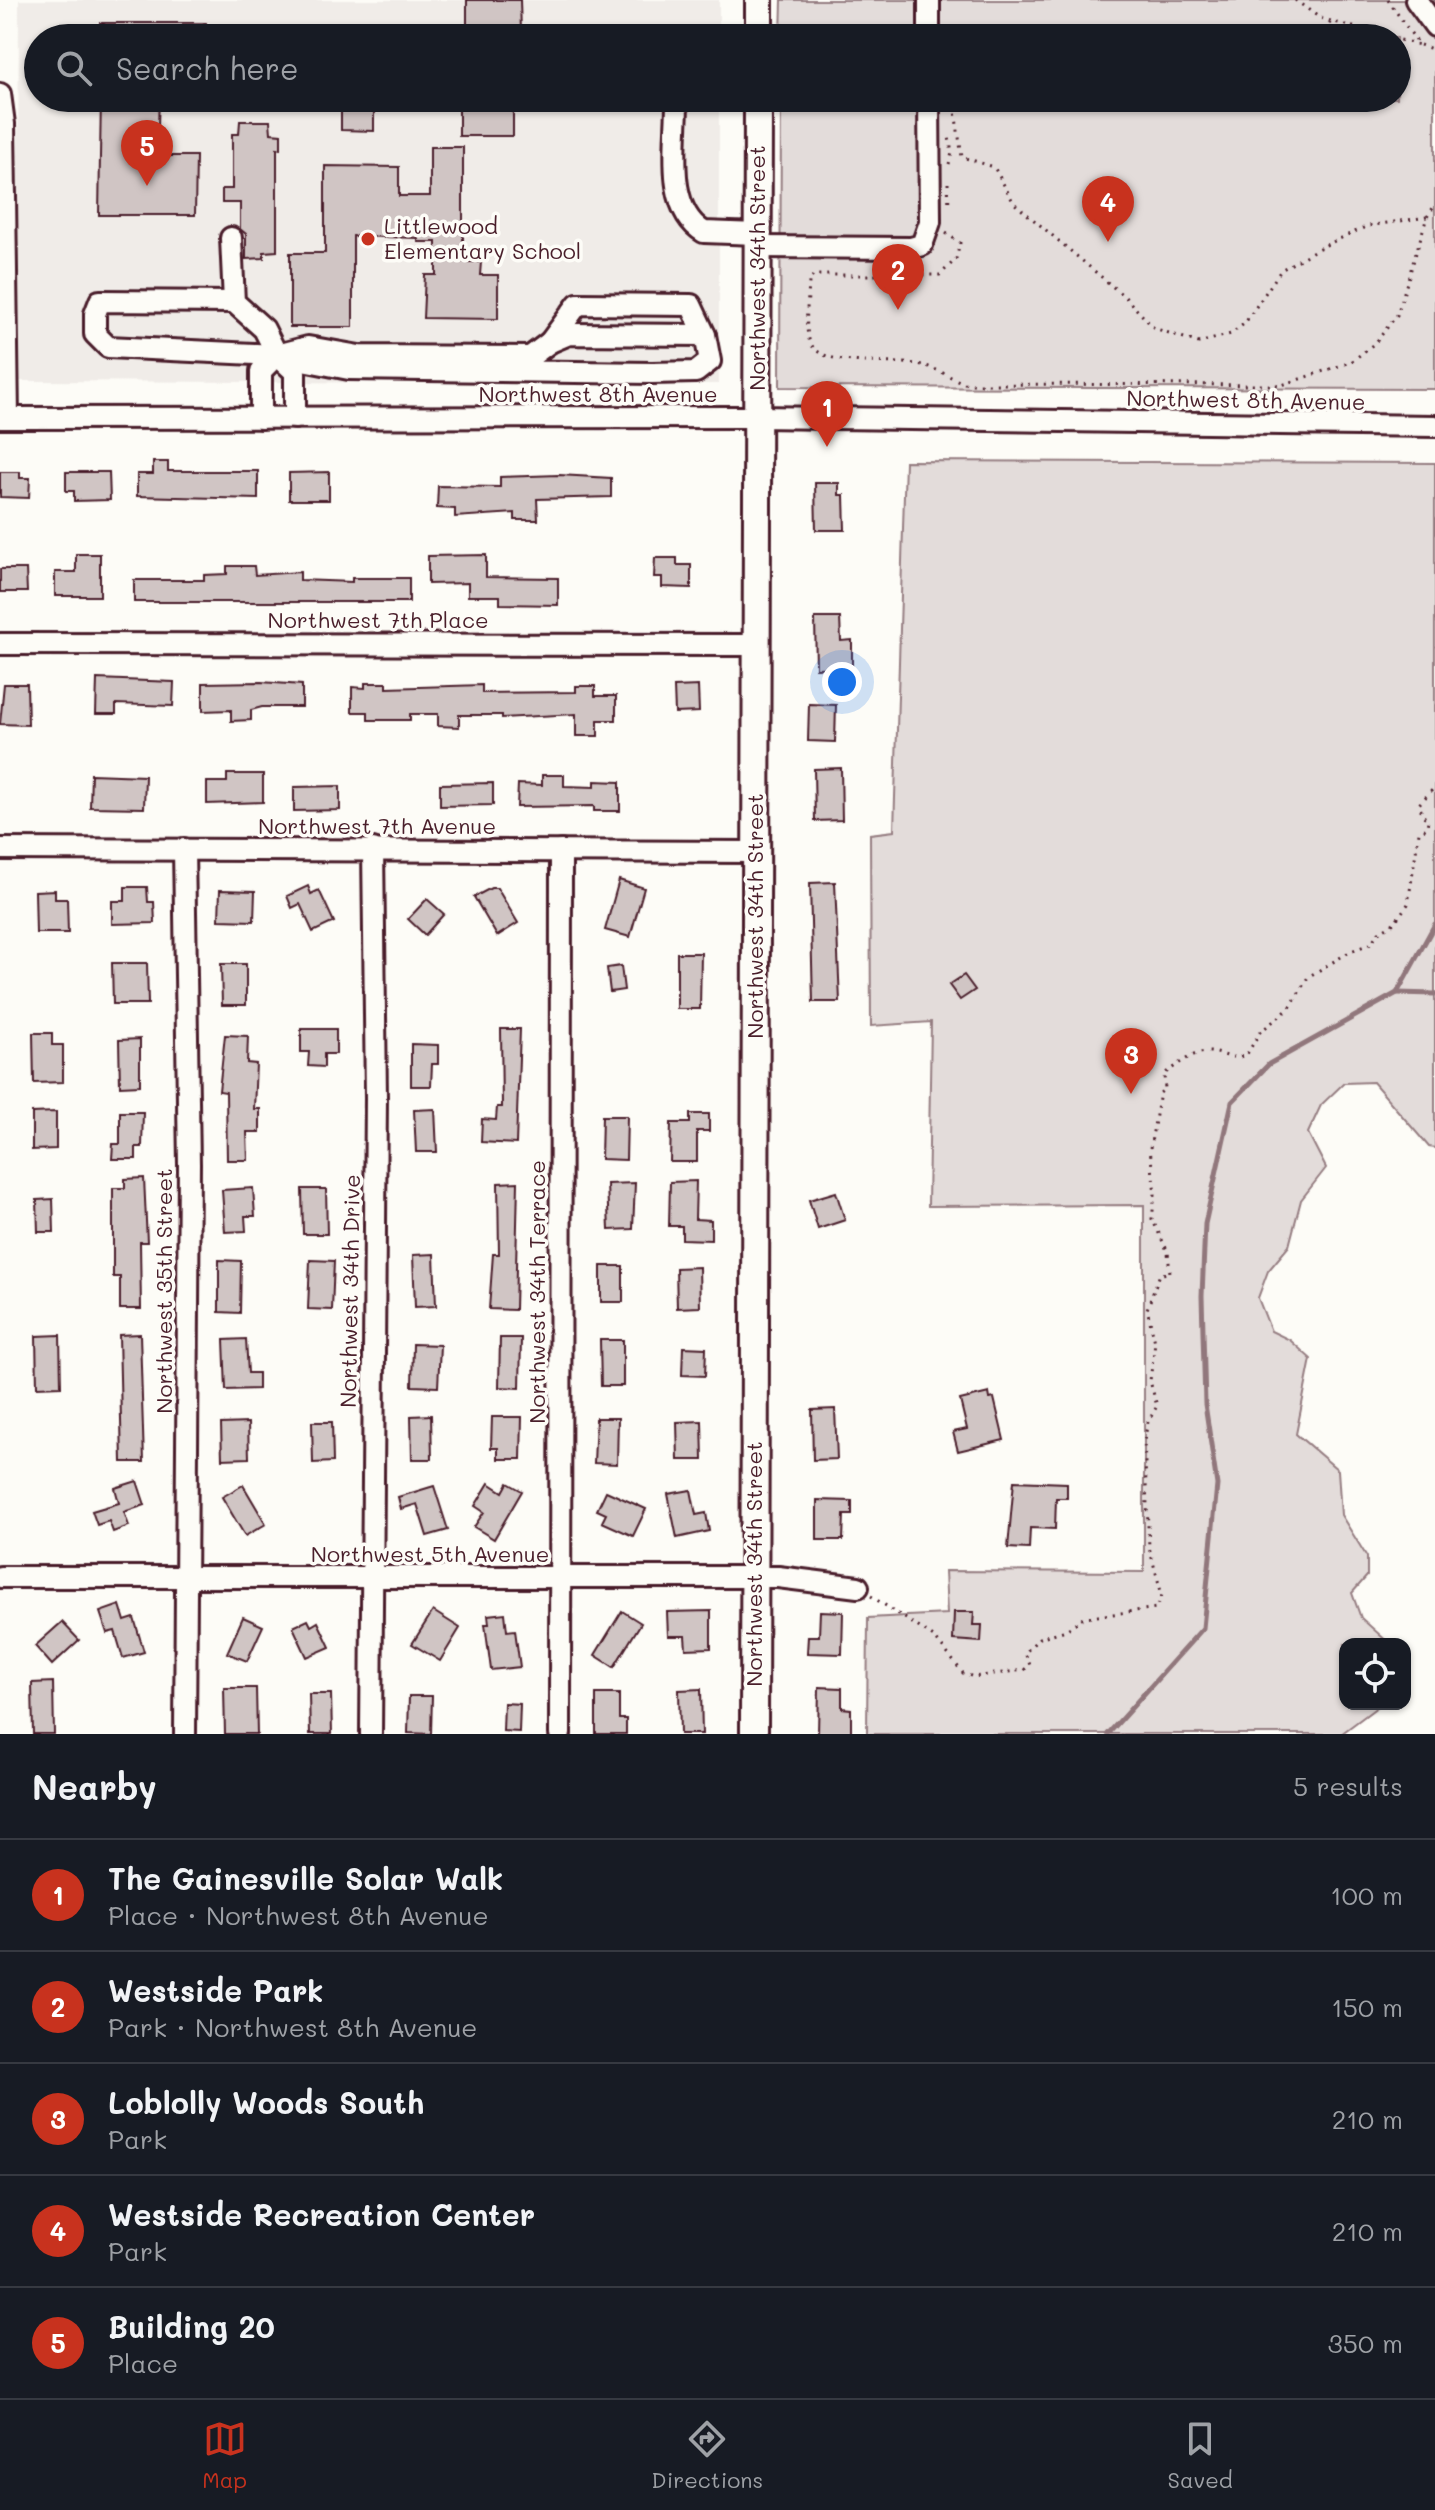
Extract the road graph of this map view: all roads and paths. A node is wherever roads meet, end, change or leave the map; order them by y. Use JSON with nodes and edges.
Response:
{"nodes":[{"id":1,"x":759,"y":0,"type":"edge"},
{"id":2,"x":929,"y":0,"type":"edge"},
{"id":3,"x":1295,"y":0,"type":"edge"},
{"id":4,"x":1388,"y":0,"type":"edge"},
{"id":5,"x":1416,"y":0,"type":"edge"},
{"id":6,"x":1331,"y":21,"type":"junction"},
{"id":7,"x":759,"y":24,"type":"edge"},
{"id":8,"x":932,"y":24,"type":"edge"},
{"id":9,"x":1329,"y":24,"type":"edge"},
{"id":10,"x":1342,"y":24,"type":"edge"},
{"id":11,"x":1405,"y":24,"type":"edge"},
{"id":12,"x":1435,"y":26,"type":"edge"},
{"id":13,"x":1411,"y":33,"type":"edge"},
{"id":14,"x":1411,"y":43,"type":"edge"},
{"id":15,"x":1419,"y":45,"type":"junction"},
{"id":16,"x":1435,"y":50,"type":"edge"},
{"id":17,"x":1,"y":96,"type":"edge"},
{"id":18,"x":677,"y":112,"type":"edge"},
{"id":19,"x":758,"y":112,"type":"edge"},
{"id":20,"x":929,"y":112,"type":"edge"},
{"id":21,"x":955,"y":112,"type":"edge"},
{"id":22,"x":945,"y":129,"type":"dead end"},
{"id":23,"x":947,"y":170,"type":"dead end"},
{"id":24,"x":947,"y":179,"type":"dead end"},
{"id":25,"x":1435,"y":205,"type":"edge"},
{"id":26,"x":948,"y":210,"type":"dead end"},
{"id":27,"x":1427,"y":217,"type":"junction"},
{"id":28,"x":945,"y":228,"type":"dead end"},
{"id":29,"x":231,"y":238,"type":"dead end"},
{"id":30,"x":757,"y":241,"type":"junction"},
{"id":31,"x":234,"y":302,"type":"junction"},
{"id":32,"x":705,"y":335,"type":"junction"},
{"id":33,"x":550,"y":342,"type":"junction"},
{"id":34,"x":277,"y":355,"type":"junction"},
{"id":35,"x":756,"y":417,"type":"junction"},
{"id":36,"x":4,"y":418,"type":"edge"},
{"id":37,"x":261,"y":418,"type":"junction"},
{"id":38,"x":295,"y":418,"type":"junction"},
{"id":39,"x":1435,"y":426,"type":"edge"},
{"id":40,"x":0,"y":644,"type":"edge"},
{"id":41,"x":755,"y":645,"type":"junction"},
{"id":42,"x":1435,"y":787,"type":"edge"},
{"id":43,"x":0,"y":849,"type":"edge"},
{"id":44,"x":184,"y":849,"type":"junction"},
{"id":45,"x":373,"y":849,"type":"junction"},
{"id":46,"x":561,"y":851,"type":"junction"},
{"id":47,"x":755,"y":852,"type":"junction"},
{"id":48,"x":0,"y":1577,"type":"edge"},
{"id":49,"x":185,"y":1577,"type":"junction"},
{"id":50,"x":372,"y":1578,"type":"junction"},
{"id":51,"x":753,"y":1578,"type":"junction"},
{"id":52,"x":560,"y":1579,"type":"junction"},
{"id":53,"x":858,"y":1587,"type":"joint"},
{"id":54,"x":185,"y":1734,"type":"edge"},
{"id":55,"x":371,"y":1734,"type":"edge"},
{"id":56,"x":560,"y":1734,"type":"edge"},
{"id":57,"x":754,"y":1734,"type":"edge"}],
"edges":[{"from":1,"to":7,"type":"main road"},
{"from":2,"to":8,"type":"street"},
{"from":3,"to":6,"type":"path"},
{"from":4,"to":11,"type":"path"},
{"from":5,"to":12,"type":"street"},
{"from":6,"to":9,"type":"path"},
{"from":6,"to":10,"type":"path"},
{"from":13,"to":15,"type":"path"},
{"from":14,"to":15,"type":"path"},
{"from":15,"to":16,"type":"path"},
{"from":17,"to":36,"type":"street"},
{"from":18,"to":30,"type":"street"},
{"from":19,"to":30,"type":"main road","name":"Northwest 34th Street"},
{"from":20,"to":30,"type":"street"},
{"from":21,"to":27,"type":"path"},
{"from":22,"to":23,"type":"path"},
{"from":24,"to":26,"type":"path"},
{"from":25,"to":27,"type":"path"},
{"from":27,"to":28,"type":"path"},
{"from":29,"to":31,"type":"street"},
{"from":30,"to":35,"type":"main road","name":"Northwest 34th Street"},
{"from":31,"to":34,"type":"street"},
{"from":31,"to":34,"type":"street"},
{"from":32,"to":33,"type":"street"},
{"from":32,"to":33,"type":"street"},
{"from":32,"to":34,"type":"street"},
{"from":33,"to":34,"type":"street"},
{"from":34,"to":37,"type":"street"},
{"from":34,"to":38,"type":"street"},
{"from":35,"to":38,"type":"street","name":"Northwest 8th Avenue"},
{"from":35,"to":39,"type":"street","name":"Northwest 8th Avenue"},
{"from":35,"to":41,"type":"main road","name":"Northwest 34th Street"},
{"from":36,"to":37,"type":"street","name":"Northwest 8th Avenue"},
{"from":37,"to":38,"type":"street","name":"Northwest 8th Avenue"},
{"from":40,"to":41,"type":"street","name":"Northwest 7th Place"},
{"from":41,"to":47,"type":"main road","name":"Northwest 34th Street"},
{"from":42,"to":53,"type":"path"},
{"from":43,"to":44,"type":"street","name":"Northwest 7th Avenue"},
{"from":44,"to":45,"type":"street","name":"Northwest 7th Avenue"},
{"from":44,"to":49,"type":"street","name":"Northwest 35th Street"},
{"from":45,"to":46,"type":"street","name":"Northwest 7th Avenue"},
{"from":45,"to":50,"type":"street","name":"Northwest 34th Drive"},
{"from":46,"to":47,"type":"street","name":"Northwest 7th Avenue"},
{"from":46,"to":52,"type":"street","name":"Northwest 34th Terrace"},
{"from":47,"to":51,"type":"main road","name":"Northwest 34th Street"},
{"from":48,"to":49,"type":"street","name":"Northwest 5th Avenue"},
{"from":49,"to":50,"type":"street","name":"Northwest 5th Avenue"},
{"from":49,"to":54,"type":"street","name":"Northwest 35th Street"},
{"from":50,"to":52,"type":"street","name":"Northwest 5th Avenue"},
{"from":50,"to":55,"type":"street","name":"Northwest 34th Drive"},
{"from":51,"to":52,"type":"street","name":"Northwest 5th Avenue"},
{"from":51,"to":53,"type":"street","name":"Northwest 5th Avenue"},
{"from":51,"to":57,"type":"main road","name":"Northwest 34th Street"},
{"from":52,"to":56,"type":"street","name":"Northwest 34th Terrace"}]}
